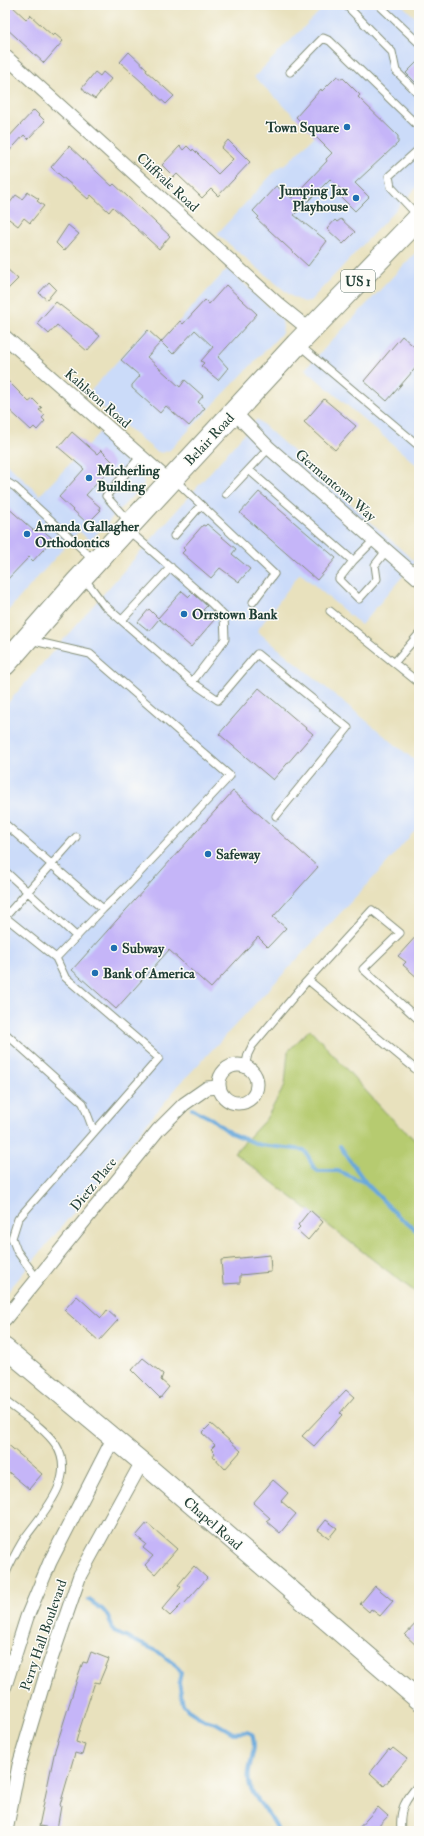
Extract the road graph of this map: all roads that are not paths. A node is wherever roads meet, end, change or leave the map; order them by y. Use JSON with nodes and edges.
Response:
{"nodes":[{"id":1,"x":346,"y":5,"type":"edge"},
{"id":2,"x":379,"y":5,"type":"edge"},
{"id":3,"x":419,"y":43,"type":"edge"},
{"id":4,"x":5,"y":56,"type":"edge"},
{"id":5,"x":290,"y":72,"type":"dead end"},
{"id":6,"x":419,"y":94,"type":"edge"},
{"id":7,"x":419,"y":127,"type":"edge"},
{"id":8,"x":419,"y":149,"type":"edge"},
{"id":9,"x":419,"y":218,"type":"edge"},
{"id":10,"x":5,"y":337,"type":"edge"},
{"id":11,"x":304,"y":337,"type":"junction"},
{"id":12,"x":234,"y":412,"type":"junction"},
{"id":13,"x":419,"y":446,"type":"edge"},
{"id":14,"x":269,"y":448,"type":"junction"},
{"id":15,"x":141,"y":456,"type":"junction"},
{"id":16,"x":249,"y":470,"type":"junction"},
{"id":17,"x":172,"y":480,"type":"junction"},
{"id":18,"x":5,"y":481,"type":"edge"},
{"id":19,"x":226,"y":494,"type":"dead end"},
{"id":20,"x":201,"y":505,"type":"junction"},
{"id":21,"x":129,"y":526,"type":"junction"},
{"id":22,"x":174,"y":536,"type":"dead end"},
{"id":23,"x":374,"y":540,"type":"junction"},
{"id":24,"x":386,"y":551,"type":"junction"},
{"id":25,"x":353,"y":561,"type":"junction"},
{"id":26,"x":171,"y":567,"type":"junction"},
{"id":27,"x":89,"y":569,"type":"junction"},
{"id":28,"x":419,"y":579,"type":"edge"},
{"id":29,"x":252,"y":602,"type":"dead end"},
{"id":30,"x":330,"y":611,"type":"dead end"},
{"id":31,"x":122,"y":620,"type":"junction"},
{"id":32,"x":419,"y":634,"type":"edge"},
{"id":33,"x":38,"y":642,"type":"dead end"},
{"id":34,"x":395,"y":662,"type":"junction"},
{"id":35,"x":5,"y":664,"type":"edge"},
{"id":36,"x":192,"y":682,"type":"junction"},
{"id":37,"x":419,"y":683,"type":"edge"},
{"id":38,"x":276,"y":816,"type":"dead end"},
{"id":39,"x":7,"y":827,"type":"edge"},
{"id":40,"x":76,"y":837,"type":"dead end"},
{"id":41,"x":51,"y":864,"type":"junction"},
{"id":42,"x":5,"y":871,"type":"edge"},
{"id":43,"x":28,"y":891,"type":"junction"},
{"id":44,"x":103,"y":909,"type":"junction"},
{"id":45,"x":5,"y":917,"type":"edge"},
{"id":46,"x":77,"y":936,"type":"junction"},
{"id":47,"x":56,"y":958,"type":"junction"},
{"id":48,"x":308,"y":980,"type":"junction"},
{"id":49,"x":419,"y":1020,"type":"edge"},
{"id":50,"x":5,"y":1033,"type":"edge"},
{"id":51,"x":245,"y":1066,"type":"junction"},
{"id":52,"x":419,"y":1072,"type":"edge"},
{"id":53,"x":219,"y":1087,"type":"junction"},
{"id":54,"x":94,"y":1132,"type":"junction"},
{"id":55,"x":38,"y":1280,"type":"junction"},
{"id":56,"x":5,"y":1319,"type":"edge"},
{"id":57,"x":5,"y":1348,"type":"edge"},
{"id":58,"x":5,"y":1401,"type":"edge"},
{"id":59,"x":113,"y":1439,"type":"junction"},
{"id":60,"x":142,"y":1462,"type":"junction"},
{"id":61,"x":5,"y":1575,"type":"edge"},
{"id":62,"x":5,"y":1686,"type":"edge"},
{"id":63,"x":419,"y":1700,"type":"edge"},
{"id":64,"x":419,"y":1784,"type":"edge"},
{"id":65,"x":6,"y":1831,"type":"edge"},
{"id":66,"x":401,"y":1831,"type":"edge"}],
"edges":[{"from":1,"to":6,"type":"lane"},
{"from":2,"to":3,"type":"lane"},
{"from":4,"to":11,"type":"street","name":"Cliffvale Road"},
{"from":5,"to":7,"type":"lane"},
{"from":8,"to":9,"type":"lane"},
{"from":9,"to":11,"type":"highway","name":"Belair Road","number":"US 1"},
{"from":10,"to":15,"type":"street","name":"Kahlston Road"},
{"from":11,"to":12,"type":"highway","name":"Belair Road","number":"US 1"},
{"from":11,"to":13,"type":"lane"},
{"from":12,"to":14,"type":"street","name":"Germantown Way"},
{"from":12,"to":17,"type":"highway","name":"Belair Road","number":"US 1"},
{"from":14,"to":16,"type":"lane"},
{"from":14,"to":23,"type":"street","name":"Germantown Way"},
{"from":15,"to":17,"type":"street","name":"Kahlston Road"},
{"from":15,"to":21,"type":"lane"},
{"from":16,"to":19,"type":"lane"},
{"from":16,"to":25,"type":"lane"},
{"from":17,"to":20,"type":"lane"},
{"from":17,"to":21,"type":"highway","name":"Belair Road","number":"US 1"},
{"from":18,"to":27,"type":"lane"},
{"from":20,"to":22,"type":"lane"},
{"from":20,"to":29,"type":"lane"},
{"from":21,"to":26,"type":"lane"},
{"from":21,"to":27,"type":"highway","name":"Belair Road","number":"US 1"},
{"from":23,"to":24,"type":"street","name":"Germantown Way"},
{"from":23,"to":25,"type":"lane"},
{"from":24,"to":25,"type":"lane"},
{"from":24,"to":28,"type":"street","name":"Germantown Way"},
{"from":26,"to":31,"type":"lane"},
{"from":26,"to":36,"type":"lane"},
{"from":27,"to":31,"type":"lane"},
{"from":27,"to":35,"type":"highway","name":"Belair Road","number":"US 1"},
{"from":30,"to":34,"type":"lane"},
{"from":31,"to":36,"type":"lane"},
{"from":32,"to":34,"type":"lane"},
{"from":33,"to":44,"type":"lane"},
{"from":34,"to":37,"type":"lane"},
{"from":36,"to":38,"type":"lane"},
{"from":39,"to":41,"type":"lane"},
{"from":40,"to":41,"type":"lane"},
{"from":41,"to":43,"type":"lane"},
{"from":41,"to":44,"type":"lane"},
{"from":42,"to":43,"type":"lane"},
{"from":43,"to":45,"type":"lane"},
{"from":43,"to":46,"type":"lane"},
{"from":44,"to":46,"type":"lane"},
{"from":45,"to":47,"type":"lane"},
{"from":46,"to":47,"type":"lane"},
{"from":47,"to":54,"type":"lane"},
{"from":48,"to":49,"type":"lane"},
{"from":48,"to":51,"type":"lane"},
{"from":48,"to":52,"type":"lane"},
{"from":50,"to":54,"type":"lane"},
{"from":51,"to":53,"type":"street"},
{"from":51,"to":53,"type":"street"},
{"from":53,"to":55,"type":"street","name":"Dietz Place"},
{"from":54,"to":55,"type":"lane"},
{"from":55,"to":56,"type":"street","name":"Dietz Place"},
{"from":57,"to":59,"type":"street","name":"Chapel Road"},
{"from":58,"to":61,"type":"lane"},
{"from":59,"to":60,"type":"street","name":"Chapel Road"},
{"from":59,"to":62,"type":"street","name":"Perry Hall Boulevard"},
{"from":60,"to":63,"type":"street","name":"Chapel Road"},
{"from":60,"to":65,"type":"street","name":"Perry Hall Boulevard"},
{"from":64,"to":66,"type":"lane"}]}
